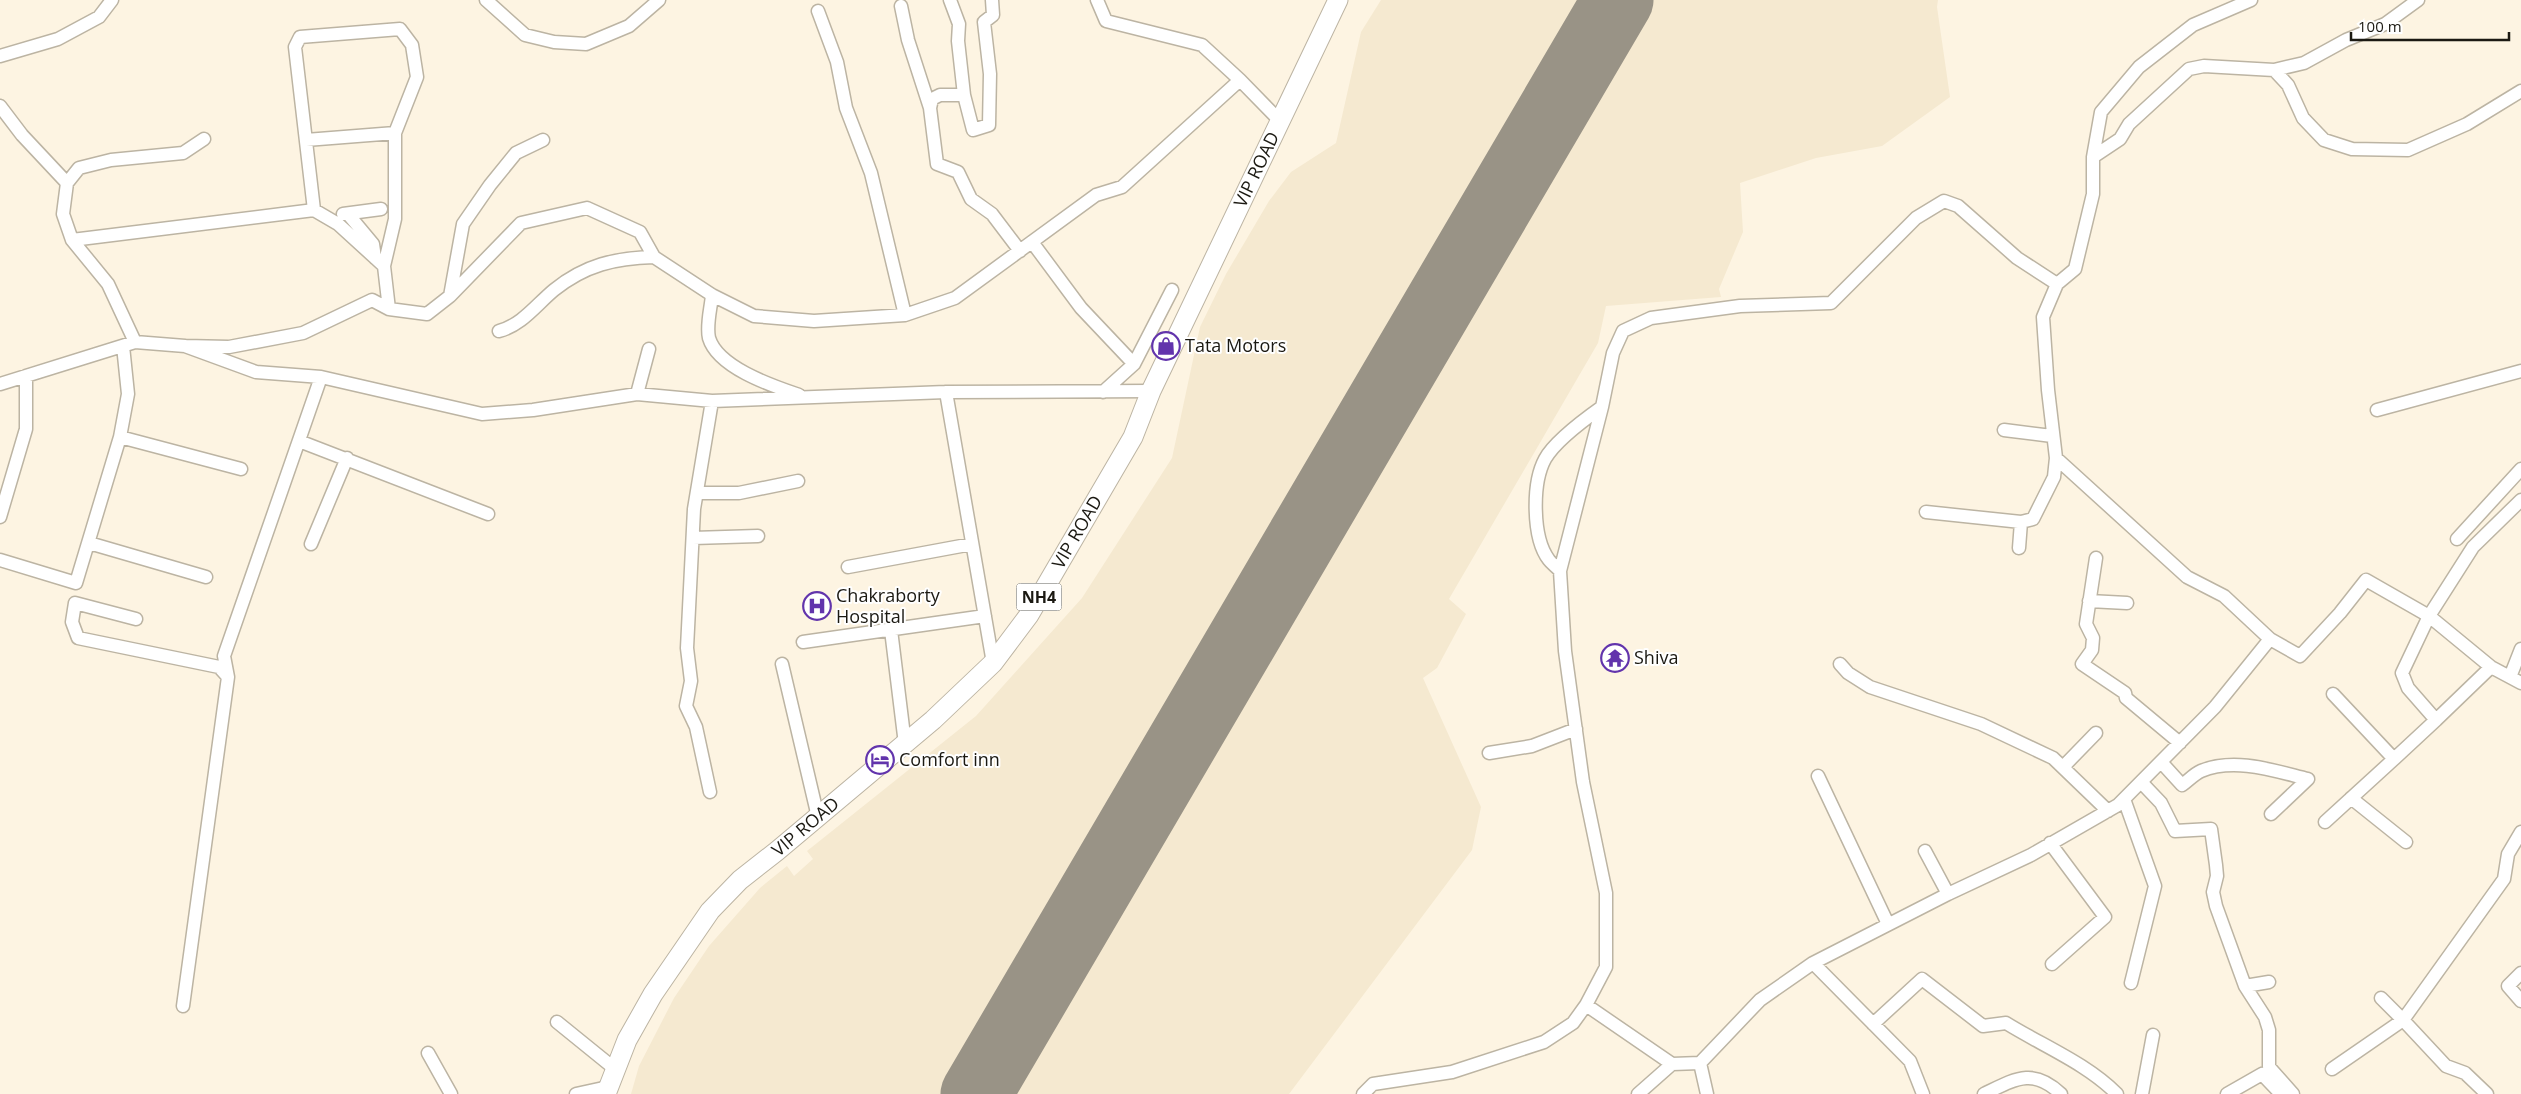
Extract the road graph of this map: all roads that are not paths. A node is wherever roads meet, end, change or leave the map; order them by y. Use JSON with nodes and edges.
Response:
{"nodes":[{"id":1,"x":112,"y":0,"type":"edge"},
{"id":2,"x":486,"y":0,"type":"edge"},
{"id":3,"x":660,"y":0,"type":"edge"},
{"id":4,"x":950,"y":0,"type":"edge"},
{"id":5,"x":992,"y":0,"type":"edge"},
{"id":6,"x":1097,"y":0,"type":"edge"},
{"id":7,"x":1338,"y":0,"type":"edge"},
{"id":8,"x":2251,"y":0,"type":"edge"},
{"id":9,"x":2418,"y":0,"type":"edge"},
{"id":10,"x":901,"y":6,"type":"dead end"},
{"id":11,"x":818,"y":11,"type":"dead end"},
{"id":12,"x":0,"y":56,"type":"edge"},
{"id":13,"x":2274,"y":70,"type":"junction"},
{"id":14,"x":1240,"y":80,"type":"junction"},
{"id":15,"x":2521,"y":91,"type":"edge"},
{"id":16,"x":964,"y":95,"type":"junction"},
{"id":17,"x":0,"y":106,"type":"edge"},
{"id":18,"x":930,"y":108,"type":"junction"},
{"id":19,"x":1281,"y":122,"type":"junction"},
{"id":20,"x":395,"y":133,"type":"junction"},
{"id":21,"x":204,"y":139,"type":"dead end"},
{"id":22,"x":306,"y":140,"type":"junction"},
{"id":23,"x":543,"y":140,"type":"dead end"},
{"id":24,"x":2093,"y":157,"type":"junction"},
{"id":25,"x":67,"y":183,"type":"junction"},
{"id":26,"x":381,"y":209,"type":"dead end"},
{"id":27,"x":314,"y":210,"type":"junction"},
{"id":28,"x":72,"y":240,"type":"junction"},
{"id":29,"x":1032,"y":242,"type":"junction"},
{"id":30,"x":1020,"y":251,"type":"junction"},
{"id":31,"x":654,"y":257,"type":"junction"},
{"id":32,"x":379,"y":262,"type":"junction"},
{"id":33,"x":2057,"y":284,"type":"junction"},
{"id":34,"x":1172,"y":290,"type":"dead end"},
{"id":35,"x":712,"y":295,"type":"junction"},
{"id":36,"x":450,"y":296,"type":"junction"},
{"id":37,"x":389,"y":309,"type":"junction"},
{"id":38,"x":905,"y":315,"type":"junction"},
{"id":39,"x":499,"y":331,"type":"dead end"},
{"id":40,"x":129,"y":344,"type":"junction"},
{"id":41,"x":185,"y":346,"type":"junction"},
{"id":42,"x":650,"y":349,"type":"dead end"},
{"id":43,"x":1134,"y":364,"type":"junction"},
{"id":44,"x":2521,"y":371,"type":"edge"},
{"id":45,"x":26,"y":376,"type":"junction"},
{"id":46,"x":321,"y":377,"type":"junction"},
{"id":47,"x":0,"y":384,"type":"edge"},
{"id":48,"x":1151,"y":391,"type":"junction"},
{"id":49,"x":946,"y":392,"type":"junction"},
{"id":50,"x":1104,"y":392,"type":"junction"},
{"id":51,"x":637,"y":394,"type":"junction"},
{"id":52,"x":806,"y":398,"type":"junction"},
{"id":53,"x":712,"y":401,"type":"junction"},
{"id":54,"x":1602,"y":407,"type":"junction"},
{"id":55,"x":2378,"y":410,"type":"dead end"},
{"id":56,"x":2004,"y":430,"type":"dead end"},
{"id":57,"x":2052,"y":436,"type":"junction"},
{"id":58,"x":120,"y":437,"type":"junction"},
{"id":59,"x":299,"y":441,"type":"junction"},
{"id":60,"x":347,"y":458,"type":"junction"},
{"id":61,"x":2056,"y":458,"type":"junction"},
{"id":62,"x":242,"y":469,"type":"dead end"},
{"id":63,"x":2521,"y":469,"type":"edge"},
{"id":64,"x":798,"y":481,"type":"dead end"},
{"id":65,"x":697,"y":493,"type":"junction"},
{"id":66,"x":2521,"y":500,"type":"edge"},
{"id":67,"x":1926,"y":512,"type":"dead end"},
{"id":68,"x":488,"y":514,"type":"dead end"},
{"id":69,"x":0,"y":517,"type":"edge"},
{"id":70,"x":2021,"y":522,"type":"junction"},
{"id":71,"x":758,"y":536,"type":"dead end"},
{"id":72,"x":693,"y":538,"type":"junction"},
{"id":73,"x":2457,"y":539,"type":"dead end"},
{"id":74,"x":89,"y":543,"type":"junction"},
{"id":75,"x":311,"y":544,"type":"dead end"},
{"id":76,"x":972,"y":544,"type":"junction"},
{"id":77,"x":2019,"y":548,"type":"dead end"},
{"id":78,"x":2096,"y":558,"type":"dead end"},
{"id":79,"x":0,"y":560,"type":"edge"},
{"id":80,"x":848,"y":567,"type":"dead end"},
{"id":81,"x":1560,"y":571,"type":"junction"},
{"id":82,"x":206,"y":577,"type":"dead end"},
{"id":83,"x":2089,"y":601,"type":"junction"},
{"id":84,"x":2127,"y":603,"type":"dead end"},
{"id":85,"x":985,"y":616,"type":"junction"},
{"id":86,"x":2429,"y":616,"type":"junction"},
{"id":87,"x":136,"y":619,"type":"dead end"},
{"id":88,"x":891,"y":630,"type":"junction"},
{"id":89,"x":2270,"y":639,"type":"junction"},
{"id":90,"x":803,"y":642,"type":"dead end"},
{"id":91,"x":2521,"y":649,"type":"edge"},
{"id":92,"x":993,"y":663,"type":"junction"},
{"id":93,"x":782,"y":664,"type":"dead end"},
{"id":94,"x":1840,"y":664,"type":"dead end"},
{"id":95,"x":2491,"y":668,"type":"junction"},
{"id":96,"x":228,"y":677,"type":"junction"},
{"id":97,"x":2515,"y":680,"type":"edge"},
{"id":98,"x":2333,"y":694,"type":"dead end"},
{"id":99,"x":2436,"y":720,"type":"junction"},
{"id":100,"x":1576,"y":729,"type":"junction"},
{"id":101,"x":2096,"y":733,"type":"dead end"},
{"id":102,"x":2180,"y":743,"type":"junction"},
{"id":103,"x":905,"y":744,"type":"junction"},
{"id":104,"x":1489,"y":753,"type":"dead end"},
{"id":105,"x":2394,"y":759,"type":"junction"},
{"id":106,"x":2161,"y":762,"type":"junction"},
{"id":107,"x":2063,"y":767,"type":"junction"},
{"id":108,"x":1818,"y":776,"type":"dead end"},
{"id":109,"x":2141,"y":782,"type":"junction"},
{"id":110,"x":710,"y":792,"type":"dead end"},
{"id":111,"x":2351,"y":798,"type":"junction"},
{"id":112,"x":2124,"y":799,"type":"junction"},
{"id":113,"x":2108,"y":811,"type":"junction"},
{"id":114,"x":2271,"y":814,"type":"dead end"},
{"id":115,"x":818,"y":817,"type":"junction"},
{"id":116,"x":2326,"y":822,"type":"dead end"},
{"id":117,"x":2521,"y":832,"type":"edge"},
{"id":118,"x":2406,"y":842,"type":"dead end"},
{"id":119,"x":2050,"y":843,"type":"junction"},
{"id":120,"x":1925,"y":851,"type":"dead end"},
{"id":121,"x":1948,"y":894,"type":"junction"},
{"id":122,"x":1888,"y":924,"type":"junction"},
{"id":123,"x":1814,"y":963,"type":"junction"},
{"id":124,"x":2052,"y":964,"type":"dead end"},
{"id":125,"x":2521,"y":972,"type":"edge"},
{"id":126,"x":2269,"y":982,"type":"dead end"},
{"id":127,"x":2131,"y":984,"type":"dead end"},
{"id":128,"x":2245,"y":986,"type":"junction"},
{"id":129,"x":2381,"y":998,"type":"dead end"},
{"id":130,"x":2521,"y":1001,"type":"edge"},
{"id":131,"x":1586,"y":1005,"type":"junction"},
{"id":132,"x":183,"y":1006,"type":"dead end"},
{"id":133,"x":2402,"y":1020,"type":"junction"},
{"id":134,"x":557,"y":1022,"type":"dead end"},
{"id":135,"x":1873,"y":1024,"type":"junction"},
{"id":136,"x":2153,"y":1035,"type":"dead end"},
{"id":137,"x":428,"y":1053,"type":"dead end"},
{"id":138,"x":1700,"y":1063,"type":"junction"},
{"id":139,"x":1672,"y":1064,"type":"junction"},
{"id":140,"x":2332,"y":1069,"type":"dead end"},
{"id":141,"x":615,"y":1070,"type":"junction"},
{"id":142,"x":607,"y":1091,"type":"edge"},
{"id":143,"x":451,"y":1094,"type":"edge"},
{"id":144,"x":576,"y":1094,"type":"edge"},
{"id":145,"x":1363,"y":1094,"type":"edge"},
{"id":146,"x":1638,"y":1094,"type":"edge"},
{"id":147,"x":1707,"y":1094,"type":"edge"},
{"id":148,"x":1923,"y":1094,"type":"edge"},
{"id":149,"x":1984,"y":1094,"type":"edge"},
{"id":150,"x":2061,"y":1094,"type":"edge"},
{"id":151,"x":2117,"y":1094,"type":"edge"},
{"id":152,"x":2142,"y":1094,"type":"edge"},
{"id":153,"x":2228,"y":1094,"type":"edge"},
{"id":154,"x":2281,"y":1094,"type":"edge"},
{"id":155,"x":2293,"y":1094,"type":"edge"},
{"id":156,"x":2487,"y":1094,"type":"edge"}],
"edges":[{"from":1,"to":12,"type":"street"},
{"from":2,"to":3,"type":"street"},
{"from":4,"to":16,"type":"street"},
{"from":5,"to":16,"type":"street"},
{"from":6,"to":14,"type":"street"},
{"from":7,"to":19,"type":"highway","name":"VIP ROAD","number":"NH4"},
{"from":8,"to":24,"type":"street"},
{"from":9,"to":13,"type":"street"},
{"from":10,"to":18,"type":"street"},
{"from":11,"to":38,"type":"street"},
{"from":13,"to":15,"type":"street"},
{"from":13,"to":24,"type":"street"},
{"from":14,"to":19,"type":"street"},
{"from":14,"to":29,"type":"street"},
{"from":16,"to":18,"type":"street"},
{"from":17,"to":25,"type":"street"},
{"from":18,"to":30,"type":"street"},
{"from":19,"to":48,"type":"highway","name":"VIP ROAD","number":"NH4"},
{"from":20,"to":22,"type":"street"},
{"from":20,"to":22,"type":"street"},
{"from":20,"to":32,"type":"street"},
{"from":21,"to":25,"type":"street"},
{"from":22,"to":27,"type":"street"},
{"from":23,"to":36,"type":"street"},
{"from":24,"to":33,"type":"street"},
{"from":25,"to":28,"type":"street"},
{"from":26,"to":32,"type":"street"},
{"from":27,"to":28,"type":"street"},
{"from":27,"to":32,"type":"street"},
{"from":28,"to":40,"type":"street"},
{"from":29,"to":30,"type":"street"},
{"from":29,"to":43,"type":"street"},
{"from":30,"to":38,"type":"street"},
{"from":31,"to":35,"type":"street"},
{"from":31,"to":36,"type":"street"},
{"from":31,"to":39,"type":"street"},
{"from":32,"to":37,"type":"street"},
{"from":33,"to":54,"type":"street"},
{"from":33,"to":57,"type":"street"},
{"from":34,"to":43,"type":"street"},
{"from":35,"to":38,"type":"street"},
{"from":35,"to":52,"type":"street"},
{"from":36,"to":37,"type":"street"},
{"from":37,"to":41,"type":"street"},
{"from":40,"to":41,"type":"street"},
{"from":40,"to":45,"type":"street"},
{"from":40,"to":58,"type":"street"},
{"from":41,"to":46,"type":"street"},
{"from":42,"to":51,"type":"street"},
{"from":43,"to":50,"type":"street"},
{"from":44,"to":55,"type":"street"},
{"from":45,"to":47,"type":"street"},
{"from":45,"to":69,"type":"street"},
{"from":46,"to":51,"type":"street"},
{"from":46,"to":59,"type":"street"},
{"from":48,"to":50,"type":"street"},
{"from":48,"to":92,"type":"highway","name":"VIP ROAD","number":"NH4"},
{"from":49,"to":50,"type":"street"},
{"from":49,"to":52,"type":"street"},
{"from":49,"to":76,"type":"street"},
{"from":51,"to":53,"type":"street"},
{"from":52,"to":53,"type":"street"},
{"from":53,"to":65,"type":"street"},
{"from":54,"to":81,"type":"street"},
{"from":54,"to":81,"type":"street"},
{"from":56,"to":57,"type":"street"},
{"from":57,"to":61,"type":"street"},
{"from":58,"to":62,"type":"street"},
{"from":58,"to":74,"type":"street"},
{"from":59,"to":60,"type":"street"},
{"from":59,"to":96,"type":"street"},
{"from":60,"to":68,"type":"street"},
{"from":60,"to":75,"type":"street"},
{"from":61,"to":70,"type":"street"},
{"from":61,"to":89,"type":"street"},
{"from":63,"to":73,"type":"street"},
{"from":64,"to":65,"type":"street"},
{"from":65,"to":72,"type":"street"},
{"from":66,"to":86,"type":"street"},
{"from":67,"to":70,"type":"street"},
{"from":70,"to":77,"type":"street"},
{"from":71,"to":72,"type":"street"},
{"from":72,"to":110,"type":"street"},
{"from":74,"to":79,"type":"street"},
{"from":74,"to":82,"type":"street"},
{"from":76,"to":80,"type":"street"},
{"from":76,"to":85,"type":"street"},
{"from":78,"to":83,"type":"street"},
{"from":81,"to":100,"type":"street"},
{"from":83,"to":84,"type":"street"},
{"from":83,"to":102,"type":"street"},
{"from":85,"to":88,"type":"street"},
{"from":85,"to":92,"type":"street"},
{"from":86,"to":89,"type":"street"},
{"from":86,"to":95,"type":"street"},
{"from":86,"to":99,"type":"street"},
{"from":87,"to":96,"type":"street"},
{"from":88,"to":90,"type":"street"},
{"from":88,"to":103,"type":"street"},
{"from":89,"to":102,"type":"street"},
{"from":91,"to":97,"type":"street"},
{"from":92,"to":103,"type":"highway","name":"VIP ROAD","number":"NH4"},
{"from":93,"to":115,"type":"street"},
{"from":94,"to":107,"type":"street"},
{"from":95,"to":97,"type":"street"},
{"from":95,"to":99,"type":"street"},
{"from":96,"to":132,"type":"street"},
{"from":98,"to":105,"type":"street"},
{"from":99,"to":105,"type":"street"},
{"from":100,"to":104,"type":"street"},
{"from":100,"to":131,"type":"street"},
{"from":101,"to":107,"type":"street"},
{"from":102,"to":106,"type":"street"},
{"from":103,"to":115,"type":"highway","name":"VIP ROAD","number":"NH4"},
{"from":105,"to":111,"type":"street"},
{"from":106,"to":109,"type":"street"},
{"from":106,"to":114,"type":"street"},
{"from":107,"to":113,"type":"street"},
{"from":108,"to":122,"type":"street"},
{"from":109,"to":112,"type":"street"},
{"from":109,"to":128,"type":"street"},
{"from":111,"to":116,"type":"street"},
{"from":111,"to":118,"type":"street"},
{"from":112,"to":113,"type":"street"},
{"from":112,"to":127,"type":"street"},
{"from":113,"to":119,"type":"street"},
{"from":115,"to":141,"type":"highway","name":"VIP ROAD","number":"NH4"},
{"from":117,"to":133,"type":"street"},
{"from":119,"to":121,"type":"street"},
{"from":119,"to":124,"type":"street"},
{"from":120,"to":121,"type":"street"},
{"from":121,"to":122,"type":"street"},
{"from":122,"to":123,"type":"street"},
{"from":123,"to":135,"type":"street"},
{"from":123,"to":138,"type":"street"},
{"from":125,"to":130,"type":"street"},
{"from":126,"to":128,"type":"street"},
{"from":128,"to":155,"type":"street"},
{"from":129,"to":133,"type":"street"},
{"from":131,"to":139,"type":"street"},
{"from":131,"to":145,"type":"street"},
{"from":133,"to":140,"type":"street"},
{"from":133,"to":156,"type":"street"},
{"from":134,"to":141,"type":"street"},
{"from":135,"to":148,"type":"street"},
{"from":135,"to":151,"type":"street"},
{"from":136,"to":152,"type":"street"},
{"from":137,"to":143,"type":"street"},
{"from":138,"to":139,"type":"street"},
{"from":138,"to":147,"type":"street"},
{"from":139,"to":146,"type":"street"},
{"from":141,"to":142,"type":"highway","name":"VIP ROAD","number":"NH4"},
{"from":142,"to":144,"type":"street"},
{"from":149,"to":150,"type":"street"},
{"from":153,"to":154,"type":"street"}]}
